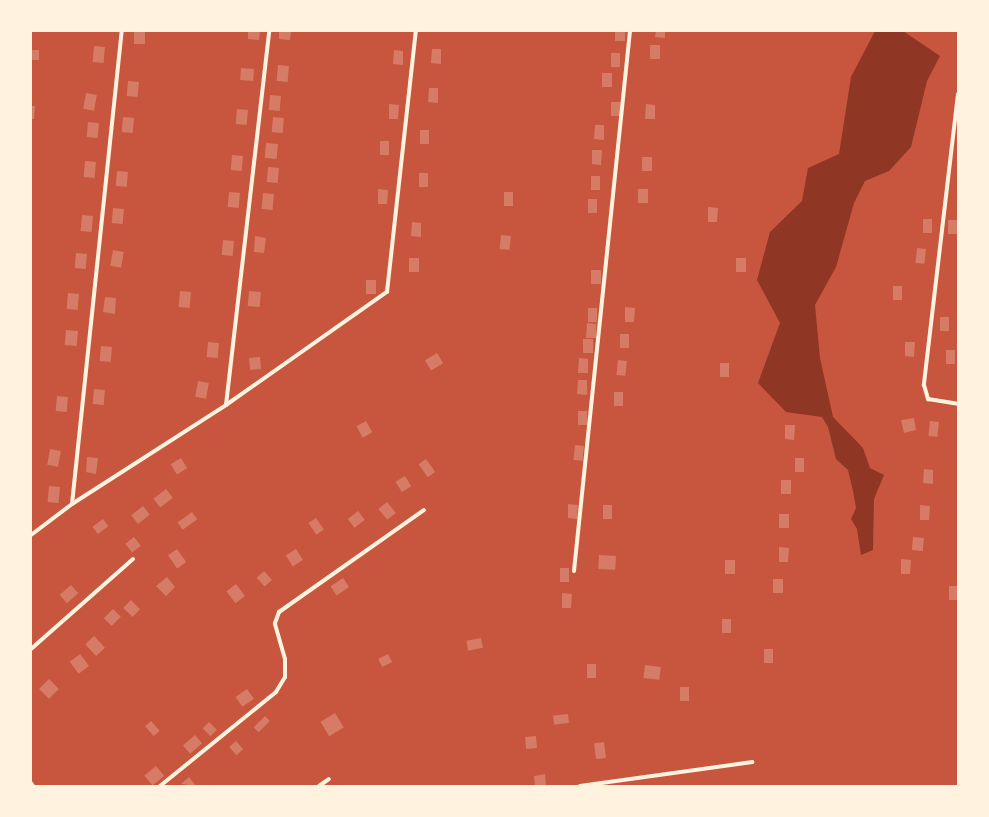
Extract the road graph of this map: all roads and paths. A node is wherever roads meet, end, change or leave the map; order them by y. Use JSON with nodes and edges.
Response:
{"nodes":[{"id":1,"x":122,"y":31,"type":"edge"},
{"id":2,"x":268,"y":31,"type":"edge"},
{"id":3,"x":416,"y":31,"type":"edge"},
{"id":4,"x":630,"y":31,"type":"edge"},
{"id":5,"x":958,"y":94,"type":"edge"},
{"id":6,"x":958,"y":404,"type":"edge"},
{"id":7,"x":226,"y":405,"type":"junction"},
{"id":8,"x":72,"y":504,"type":"junction"},
{"id":9,"x":424,"y":510,"type":"dead end"},
{"id":10,"x":31,"y":535,"type":"edge"},
{"id":11,"x":133,"y":559,"type":"dead end"},
{"id":12,"x":574,"y":571,"type":"dead end"},
{"id":13,"x":31,"y":649,"type":"edge"},
{"id":14,"x":752,"y":762,"type":"dead end"},
{"id":15,"x":329,"y":779,"type":"dead end"},
{"id":16,"x":160,"y":786,"type":"edge"},
{"id":17,"x":319,"y":786,"type":"edge"},
{"id":18,"x":580,"y":786,"type":"edge"}],
"edges":[{"from":1,"to":8,"type":"lane"},
{"from":2,"to":7,"type":"lane"},
{"from":3,"to":7,"type":"lane"},
{"from":4,"to":12,"type":"lane"},
{"from":5,"to":6,"type":"lane"},
{"from":7,"to":8,"type":"lane"},
{"from":8,"to":10,"type":"lane"},
{"from":9,"to":16,"type":"lane"},
{"from":11,"to":13,"type":"lane"},
{"from":14,"to":18,"type":"lane"},
{"from":15,"to":17,"type":"lane"}]}
